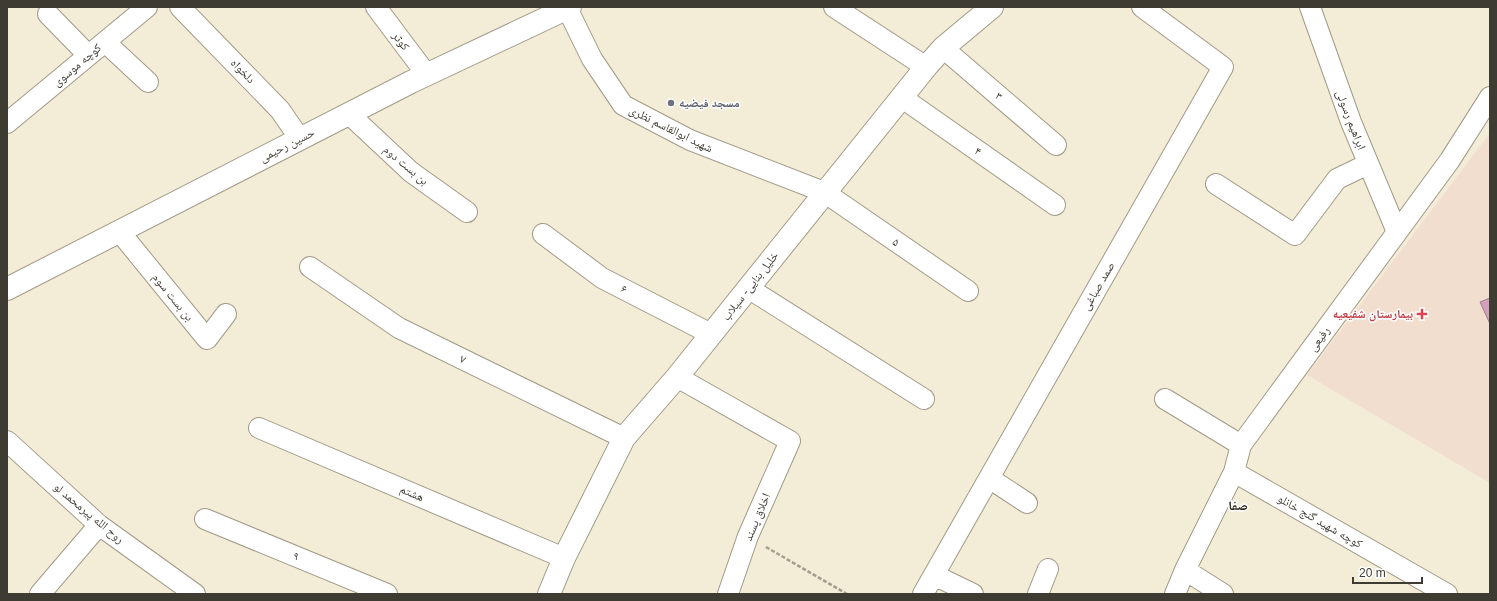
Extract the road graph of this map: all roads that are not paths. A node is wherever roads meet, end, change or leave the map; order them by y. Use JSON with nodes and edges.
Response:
{"nodes":[{"id":1,"x":147,"y":7,"type":"edge"},
{"id":2,"x":180,"y":7,"type":"edge"},
{"id":3,"x":376,"y":7,"type":"edge"},
{"id":4,"x":834,"y":7,"type":"edge"},
{"id":5,"x":992,"y":7,"type":"edge"},
{"id":6,"x":1142,"y":7,"type":"edge"},
{"id":7,"x":1310,"y":7,"type":"edge"},
{"id":8,"x":569,"y":8,"type":"edge"},
{"id":9,"x":48,"y":14,"type":"dead end"},
{"id":10,"x":105,"y":42,"type":"junction"},
{"id":11,"x":943,"y":48,"type":"junction"},
{"id":12,"x":88,"y":56,"type":"junction"},
{"id":13,"x":926,"y":67,"type":"junction"},
{"id":14,"x":427,"y":74,"type":"junction"},
{"id":15,"x":148,"y":82,"type":"dead end"},
{"id":16,"x":901,"y":97,"type":"junction"},
{"id":17,"x":1490,"y":97,"type":"edge"},
{"id":18,"x":349,"y":114,"type":"junction"},
{"id":19,"x":7,"y":123,"type":"edge"},
{"id":20,"x":300,"y":139,"type":"junction"},
{"id":21,"x":1056,"y":145,"type":"dead end"},
{"id":22,"x":1368,"y":164,"type":"junction"},
{"id":23,"x":1216,"y":184,"type":"dead end"},
{"id":24,"x":824,"y":192,"type":"junction"},
{"id":25,"x":1055,"y":205,"type":"dead end"},
{"id":26,"x":467,"y":212,"type":"dead end"},
{"id":27,"x":119,"y":231,"type":"junction"},
{"id":28,"x":1397,"y":232,"type":"junction"},
{"id":29,"x":543,"y":234,"type":"dead end"},
{"id":30,"x":310,"y":267,"type":"dead end"},
{"id":31,"x":748,"y":288,"type":"junction"},
{"id":32,"x":7,"y":289,"type":"edge"},
{"id":33,"x":968,"y":291,"type":"dead end"},
{"id":34,"x":226,"y":314,"type":"dead end"},
{"id":35,"x":711,"y":334,"type":"junction"},
{"id":36,"x":677,"y":377,"type":"junction"},
{"id":37,"x":924,"y":399,"type":"dead end"},
{"id":38,"x":1165,"y":399,"type":"dead end"},
{"id":39,"x":259,"y":428,"type":"dead end"},
{"id":40,"x":624,"y":438,"type":"junction"},
{"id":41,"x":7,"y":441,"type":"edge"},
{"id":42,"x":1241,"y":445,"type":"junction"},
{"id":43,"x":1234,"y":472,"type":"junction"},
{"id":44,"x":989,"y":478,"type":"junction"},
{"id":45,"x":1027,"y":503,"type":"dead end"},
{"id":46,"x":205,"y":519,"type":"dead end"},
{"id":47,"x":99,"y":525,"type":"junction"},
{"id":48,"x":564,"y":558,"type":"junction"},
{"id":49,"x":1048,"y":569,"type":"dead end"},
{"id":50,"x":1184,"y":570,"type":"junction"},
{"id":51,"x":934,"y":575,"type":"junction"},
{"id":52,"x":40,"y":594,"type":"edge"},
{"id":53,"x":195,"y":594,"type":"edge"},
{"id":54,"x":387,"y":594,"type":"edge"},
{"id":55,"x":549,"y":594,"type":"edge"},
{"id":56,"x":728,"y":594,"type":"edge"},
{"id":57,"x":923,"y":594,"type":"edge"},
{"id":58,"x":973,"y":594,"type":"edge"},
{"id":59,"x":1038,"y":594,"type":"edge"},
{"id":60,"x":1175,"y":594,"type":"edge"},
{"id":61,"x":1222,"y":594,"type":"edge"},
{"id":62,"x":1447,"y":594,"type":"edge"}],
"edges":[{"from":1,"to":10,"type":"street","name":"کوچه موسوی"},
{"from":2,"to":20,"type":"street","name":"دلخواه"},
{"from":3,"to":14,"type":"street","name":"کوثر"},
{"from":4,"to":13,"type":"street"},
{"from":5,"to":11,"type":"street","name":"خلیل بنایی- سیلاب"},
{"from":6,"to":44,"type":"street","name":"صمد صباغی"},
{"from":7,"to":22,"type":"street","name":"ابراهیم رسولی"},
{"from":8,"to":14,"type":"street","name":"حسین رحیمی"},
{"from":8,"to":24,"type":"street","name":"شهید ابوالقاسم نظری"},
{"from":9,"to":12,"type":"street"},
{"from":10,"to":12,"type":"street","name":"کوچه موسوی"},
{"from":10,"to":15,"type":"street"},
{"from":11,"to":13,"type":"street","name":"خلیل بنایی- سیلاب"},
{"from":11,"to":21,"type":"street","name":"۳"},
{"from":12,"to":19,"type":"street","name":"کوچه موسوی"},
{"from":13,"to":16,"type":"street","name":"خلیل بنایی- سیلاب"},
{"from":14,"to":18,"type":"street","name":"حسین رحیمی"},
{"from":16,"to":24,"type":"street","name":"خلیل بنایی- سیلاب"},
{"from":16,"to":25,"type":"street","name":"۴"},
{"from":17,"to":28,"type":"street","name":"رفیعی"},
{"from":18,"to":20,"type":"street","name":"حسین رحیمی"},
{"from":18,"to":26,"type":"street","name":"بن بست دوم"},
{"from":20,"to":27,"type":"street","name":"حسین رحیمی"},
{"from":22,"to":23,"type":"street"},
{"from":22,"to":28,"type":"street","name":"ابراهیم رسولی"},
{"from":24,"to":31,"type":"street","name":"خلیل بنایی- سیلاب"},
{"from":24,"to":33,"type":"street","name":"۵"},
{"from":27,"to":32,"type":"street","name":"حسین رحیمی"},
{"from":27,"to":34,"type":"street","name":"بن بست سوم"},
{"from":28,"to":42,"type":"street","name":"رفیعی"},
{"from":29,"to":35,"type":"street","name":"۶"},
{"from":30,"to":40,"type":"street","name":"۷"},
{"from":31,"to":35,"type":"street","name":"خلیل بنایی- سیلاب"},
{"from":31,"to":37,"type":"street"},
{"from":35,"to":36,"type":"street","name":"خلیل بنایی- سیلاب"},
{"from":36,"to":40,"type":"street","name":"خلیل بنایی- سیلاب"},
{"from":36,"to":56,"type":"street","name":"اخلاق پسند"},
{"from":38,"to":42,"type":"street"},
{"from":39,"to":48,"type":"street","name":"هشتم"},
{"from":40,"to":48,"type":"street","name":"خلیل بنایی- سیلاب"},
{"from":41,"to":47,"type":"street","name":"روح الله پیرمحمد لو"},
{"from":42,"to":43,"type":"street","name":"رفیعی"},
{"from":43,"to":50,"type":"street","name":"رفیعی"},
{"from":43,"to":62,"type":"street","name":"کوچه شهید گنج خانلو"},
{"from":44,"to":45,"type":"street"},
{"from":44,"to":51,"type":"street","name":"صمد صباغی"},
{"from":46,"to":54,"type":"street","name":"۹"},
{"from":47,"to":52,"type":"street"},
{"from":47,"to":53,"type":"street","name":"روح الله پیرمحمد لو"},
{"from":48,"to":55,"type":"street","name":"خلیل بنایی- سیلاب"},
{"from":49,"to":59,"type":"street"},
{"from":50,"to":60,"type":"street","name":"رفیعی"},
{"from":50,"to":61,"type":"street"},
{"from":51,"to":57,"type":"street","name":"صمد صباغی"},
{"from":51,"to":58,"type":"street"}]}
